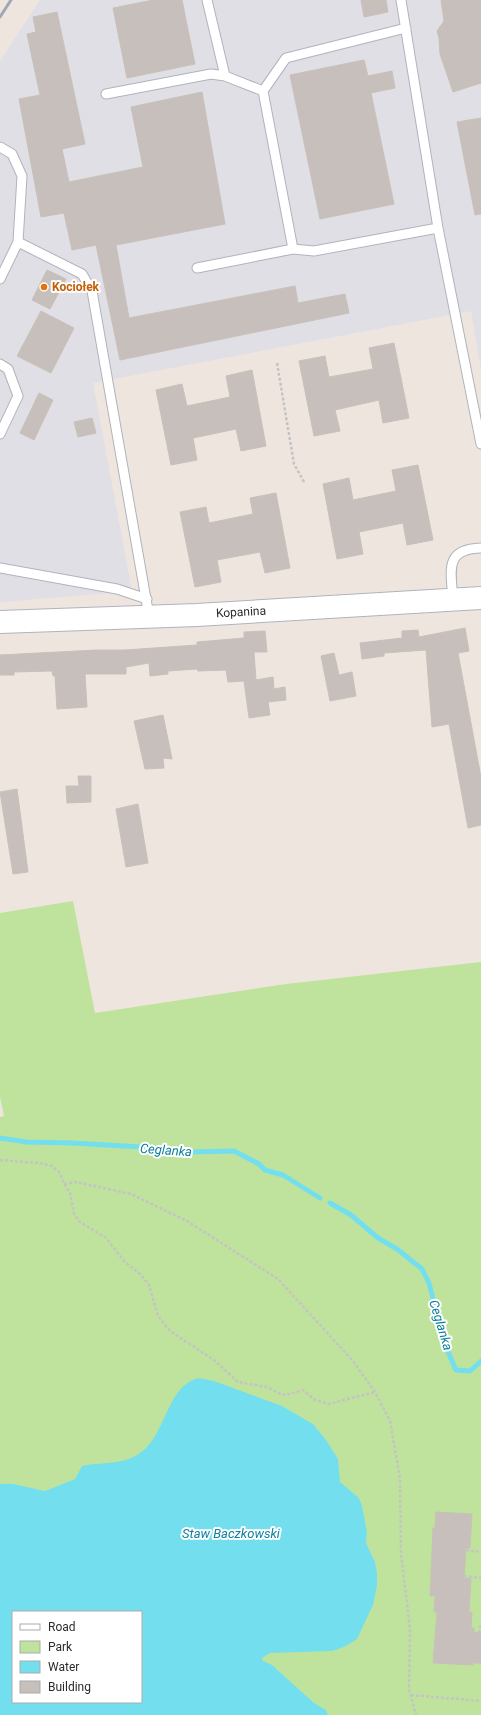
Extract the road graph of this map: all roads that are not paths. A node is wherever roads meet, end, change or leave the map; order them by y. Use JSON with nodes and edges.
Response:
{"nodes":[{"id":1,"x":207,"y":0,"type":"edge"},
{"id":2,"x":401,"y":0,"type":"edge"},
{"id":3,"x":406,"y":28,"type":"junction"},
{"id":4,"x":225,"y":76,"type":"junction"},
{"id":5,"x":263,"y":91,"type":"junction"},
{"id":6,"x":106,"y":94,"type":"dead end"},
{"id":7,"x":0,"y":147,"type":"edge"},
{"id":8,"x":438,"y":228,"type":"junction"},
{"id":9,"x":18,"y":242,"type":"junction"},
{"id":10,"x":294,"y":249,"type":"junction"},
{"id":11,"x":197,"y":268,"type":"dead end"},
{"id":12,"x":0,"y":279,"type":"edge"},
{"id":13,"x":0,"y":364,"type":"edge"},
{"id":14,"x":0,"y":434,"type":"edge"},
{"id":15,"x":481,"y":444,"type":"edge"},
{"id":16,"x":481,"y":548,"type":"edge"},
{"id":17,"x":0,"y":568,"type":"edge"},
{"id":18,"x":481,"y":598,"type":"edge"},
{"id":19,"x":453,"y":599,"type":"junction"},
{"id":20,"x":148,"y":607,"type":"junction"},
{"id":21,"x":0,"y":622,"type":"edge"}],
"edges":[{"from":1,"to":4,"type":"lane"},
{"from":2,"to":3,"type":"lane"},
{"from":3,"to":5,"type":"lane"},
{"from":3,"to":8,"type":"lane"},
{"from":4,"to":5,"type":"lane"},
{"from":4,"to":6,"type":"lane"},
{"from":5,"to":10,"type":"lane"},
{"from":7,"to":9,"type":"lane"},
{"from":8,"to":10,"type":"lane"},
{"from":8,"to":15,"type":"lane"},
{"from":9,"to":12,"type":"lane"},
{"from":9,"to":20,"type":"lane"},
{"from":10,"to":11,"type":"lane"},
{"from":13,"to":14,"type":"lane"},
{"from":16,"to":19,"type":"lane"},
{"from":17,"to":20,"type":"lane"},
{"from":18,"to":19,"type":"street","name":"Kopanina"},
{"from":19,"to":20,"type":"street","name":"Kopanina"},
{"from":20,"to":21,"type":"street","name":"Kopanina"}]}
